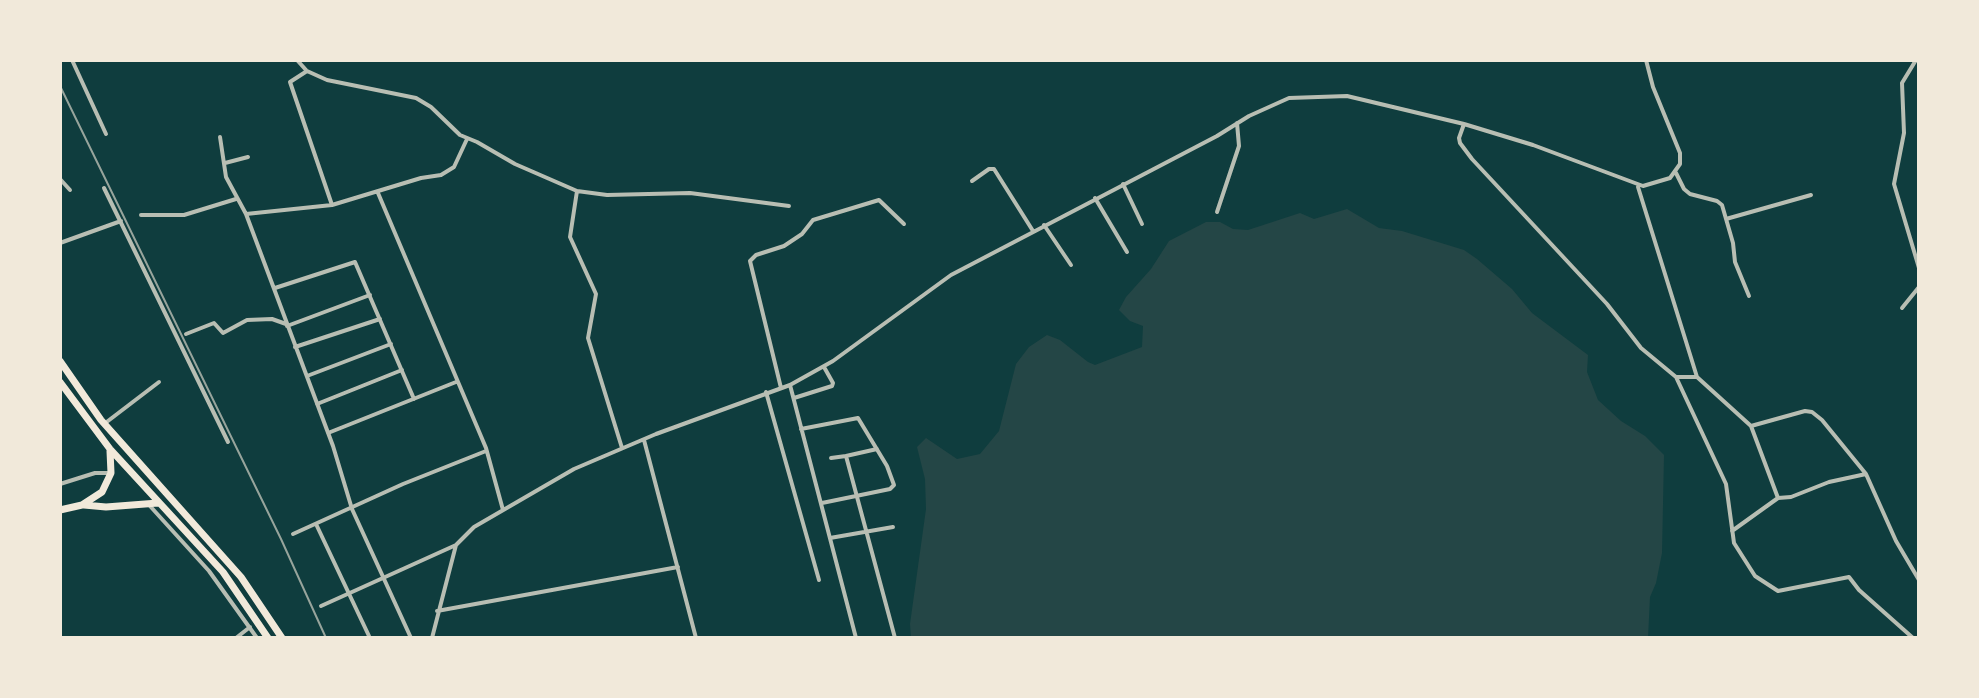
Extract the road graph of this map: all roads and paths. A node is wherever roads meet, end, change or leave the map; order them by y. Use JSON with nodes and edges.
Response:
{"nodes":[{"id":1,"x":72,"y":60,"type":"edge"},
{"id":2,"x":297,"y":60,"type":"edge"},
{"id":3,"x":1646,"y":60,"type":"edge"},
{"id":4,"x":1916,"y":60,"type":"edge"},
{"id":5,"x":307,"y":71,"type":"junction"},
{"id":6,"x":1237,"y":123,"type":"junction"},
{"id":7,"x":1464,"y":124,"type":"junction"},
{"id":8,"x":106,"y":134,"type":"dead end"},
{"id":9,"x":220,"y":137,"type":"dead end"},
{"id":10,"x":467,"y":139,"type":"junction"},
{"id":11,"x":248,"y":157,"type":"dead end"},
{"id":12,"x":225,"y":163,"type":"junction"},
{"id":13,"x":1676,"y":173,"type":"junction"},
{"id":14,"x":60,"y":179,"type":"edge"},
{"id":15,"x":972,"y":181,"type":"dead end"},
{"id":16,"x":1123,"y":184,"type":"junction"},
{"id":17,"x":1638,"y":187,"type":"junction"},
{"id":18,"x":104,"y":188,"type":"dead end"},
{"id":19,"x":70,"y":190,"type":"dead end"},
{"id":20,"x":577,"y":191,"type":"junction"},
{"id":21,"x":378,"y":193,"type":"junction"},
{"id":22,"x":1811,"y":195,"type":"dead end"},
{"id":23,"x":1095,"y":198,"type":"junction"},
{"id":24,"x":236,"y":199,"type":"junction"},
{"id":25,"x":332,"y":205,"type":"junction"},
{"id":26,"x":789,"y":206,"type":"dead end"},
{"id":27,"x":1217,"y":212,"type":"dead end"},
{"id":28,"x":246,"y":214,"type":"junction"},
{"id":29,"x":141,"y":215,"type":"dead end"},
{"id":30,"x":1726,"y":219,"type":"junction"},
{"id":31,"x":121,"y":221,"type":"junction"},
{"id":32,"x":904,"y":224,"type":"dead end"},
{"id":33,"x":1142,"y":224,"type":"dead end"},
{"id":34,"x":1044,"y":225,"type":"junction"},
{"id":35,"x":1033,"y":231,"type":"junction"},
{"id":36,"x":60,"y":243,"type":"edge"},
{"id":37,"x":1127,"y":252,"type":"dead end"},
{"id":38,"x":1071,"y":265,"type":"dead end"},
{"id":39,"x":1919,"y":268,"type":"edge"},
{"id":40,"x":1919,"y":287,"type":"edge"},
{"id":41,"x":274,"y":289,"type":"junction"},
{"id":42,"x":370,"y":295,"type":"junction"},
{"id":43,"x":1749,"y":296,"type":"dead end"},
{"id":44,"x":1902,"y":308,"type":"dead end"},
{"id":45,"x":380,"y":319,"type":"junction"},
{"id":46,"x":287,"y":325,"type":"junction"},
{"id":47,"x":182,"y":336,"type":"junction"},
{"id":48,"x":391,"y":344,"type":"junction"},
{"id":49,"x":295,"y":347,"type":"junction"},
{"id":50,"x":60,"y":361,"type":"edge"},
{"id":51,"x":824,"y":366,"type":"junction"},
{"id":52,"x":402,"y":370,"type":"junction"},
{"id":53,"x":306,"y":376,"type":"junction"},
{"id":54,"x":1676,"y":377,"type":"junction"},
{"id":55,"x":1697,"y":377,"type":"junction"},
{"id":56,"x":60,"y":382,"type":"edge"},
{"id":57,"x":159,"y":382,"type":"dead end"},
{"id":58,"x":456,"y":382,"type":"junction"},
{"id":59,"x":790,"y":385,"type":"junction"},
{"id":60,"x":781,"y":388,"type":"junction"},
{"id":61,"x":766,"y":392,"type":"junction"},
{"id":62,"x":794,"y":398,"type":"junction"},
{"id":63,"x":414,"y":399,"type":"junction"},
{"id":64,"x":317,"y":404,"type":"junction"},
{"id":65,"x":104,"y":424,"type":"junction"},
{"id":66,"x":1751,"y":426,"type":"junction"},
{"id":67,"x":801,"y":429,"type":"junction"},
{"id":68,"x":328,"y":433,"type":"junction"},
{"id":69,"x":644,"y":440,"type":"junction"},
{"id":70,"x":228,"y":442,"type":"dead end"},
{"id":71,"x":622,"y":448,"type":"junction"},
{"id":72,"x":110,"y":449,"type":"junction"},
{"id":73,"x":877,"y":449,"type":"junction"},
{"id":74,"x":486,"y":451,"type":"junction"},
{"id":75,"x":846,"y":456,"type":"junction"},
{"id":76,"x":831,"y":458,"type":"dead end"},
{"id":77,"x":111,"y":473,"type":"junction"},
{"id":78,"x":1866,"y":474,"type":"junction"},
{"id":79,"x":60,"y":484,"type":"edge"},
{"id":80,"x":859,"y":496,"type":"junction"},
{"id":81,"x":1778,"y":498,"type":"junction"},
{"id":82,"x":153,"y":503,"type":"junction"},
{"id":83,"x":822,"y":503,"type":"junction"},
{"id":84,"x":82,"y":505,"type":"junction"},
{"id":85,"x":352,"y":509,"type":"junction"},
{"id":86,"x":60,"y":510,"type":"edge"},
{"id":87,"x":503,"y":510,"type":"junction"},
{"id":88,"x":316,"y":524,"type":"junction"},
{"id":89,"x":893,"y":527,"type":"dead end"},
{"id":90,"x":867,"y":530,"type":"junction"},
{"id":91,"x":1732,"y":531,"type":"junction"},
{"id":92,"x":293,"y":534,"type":"dead end"},
{"id":93,"x":830,"y":538,"type":"junction"},
{"id":94,"x":456,"y":545,"type":"junction"},
{"id":95,"x":678,"y":567,"type":"junction"},
{"id":96,"x":382,"y":578,"type":"junction"},
{"id":97,"x":819,"y":580,"type":"dead end"},
{"id":98,"x":1919,"y":580,"type":"edge"},
{"id":99,"x":348,"y":593,"type":"junction"},
{"id":100,"x":321,"y":606,"type":"dead end"},
{"id":101,"x":437,"y":611,"type":"junction"},
{"id":102,"x":250,"y":627,"type":"junction"},
{"id":103,"x":369,"y":636,"type":"dead end"},
{"id":104,"x":236,"y":638,"type":"edge"},
{"id":105,"x":257,"y":638,"type":"edge"},
{"id":106,"x":268,"y":638,"type":"edge"},
{"id":107,"x":282,"y":638,"type":"edge"},
{"id":108,"x":411,"y":638,"type":"edge"},
{"id":109,"x":432,"y":638,"type":"edge"},
{"id":110,"x":696,"y":638,"type":"edge"},
{"id":111,"x":856,"y":638,"type":"edge"},
{"id":112,"x":895,"y":638,"type":"edge"},
{"id":113,"x":1913,"y":638,"type":"edge"}],
"edges":[{"from":1,"to":8,"type":"street"},
{"from":2,"to":5,"type":"street"},
{"from":3,"to":13,"type":"street"},
{"from":4,"to":39,"type":"street"},
{"from":5,"to":10,"type":"street"},
{"from":5,"to":25,"type":"street"},
{"from":6,"to":7,"type":"street"},
{"from":6,"to":16,"type":"street"},
{"from":6,"to":27,"type":"street"},
{"from":7,"to":17,"type":"street"},
{"from":7,"to":54,"type":"street"},
{"from":9,"to":12,"type":"street"},
{"from":10,"to":20,"type":"street"},
{"from":10,"to":21,"type":"street"},
{"from":11,"to":12,"type":"street"},
{"from":12,"to":24,"type":"street"},
{"from":13,"to":17,"type":"street"},
{"from":13,"to":30,"type":"street"},
{"from":14,"to":19,"type":"street"},
{"from":15,"to":35,"type":"street"},
{"from":16,"to":23,"type":"street"},
{"from":16,"to":33,"type":"street"},
{"from":17,"to":55,"type":"street"},
{"from":18,"to":31,"type":"street"},
{"from":20,"to":26,"type":"street"},
{"from":20,"to":71,"type":"street"},
{"from":21,"to":25,"type":"street"},
{"from":21,"to":58,"type":"street"},
{"from":22,"to":30,"type":"street"},
{"from":23,"to":34,"type":"street"},
{"from":23,"to":37,"type":"street"},
{"from":24,"to":28,"type":"street"},
{"from":24,"to":29,"type":"street"},
{"from":25,"to":28,"type":"street"},
{"from":28,"to":41,"type":"street"},
{"from":30,"to":43,"type":"street"},
{"from":31,"to":36,"type":"street"},
{"from":31,"to":47,"type":"street"},
{"from":32,"to":60,"type":"street"},
{"from":34,"to":35,"type":"street"},
{"from":34,"to":38,"type":"street"},
{"from":35,"to":51,"type":"street"},
{"from":40,"to":44,"type":"street"},
{"from":41,"to":42,"type":"street"},
{"from":41,"to":46,"type":"street"},
{"from":42,"to":45,"type":"street"},
{"from":42,"to":46,"type":"street"},
{"from":45,"to":48,"type":"street"},
{"from":45,"to":49,"type":"street"},
{"from":46,"to":47,"type":"street"},
{"from":46,"to":49,"type":"street"},
{"from":47,"to":70,"type":"street"},
{"from":48,"to":52,"type":"street"},
{"from":48,"to":53,"type":"street"},
{"from":49,"to":53,"type":"street"},
{"from":50,"to":65,"type":"highway"},
{"from":51,"to":59,"type":"street"},
{"from":51,"to":62,"type":"street"},
{"from":52,"to":63,"type":"street"},
{"from":52,"to":64,"type":"street"},
{"from":53,"to":64,"type":"street"},
{"from":54,"to":55,"type":"street"},
{"from":54,"to":91,"type":"street"},
{"from":55,"to":66,"type":"street"},
{"from":56,"to":72,"type":"highway"},
{"from":57,"to":65,"type":"street"},
{"from":58,"to":63,"type":"street"},
{"from":58,"to":74,"type":"street"},
{"from":59,"to":60,"type":"street"},
{"from":59,"to":62,"type":"street"},
{"from":60,"to":61,"type":"street"},
{"from":61,"to":69,"type":"street"},
{"from":61,"to":97,"type":"street"},
{"from":62,"to":67,"type":"street"},
{"from":63,"to":68,"type":"street"},
{"from":64,"to":68,"type":"street"},
{"from":65,"to":107,"type":"highway"},
{"from":66,"to":78,"type":"street"},
{"from":66,"to":81,"type":"street"},
{"from":67,"to":73,"type":"street"},
{"from":67,"to":83,"type":"street"},
{"from":68,"to":85,"type":"street"},
{"from":69,"to":71,"type":"street"},
{"from":69,"to":95,"type":"street"},
{"from":71,"to":87,"type":"street"},
{"from":72,"to":77,"type":"highway"},
{"from":72,"to":82,"type":"highway"},
{"from":73,"to":75,"type":"street"},
{"from":73,"to":80,"type":"street"},
{"from":74,"to":85,"type":"street"},
{"from":74,"to":87,"type":"street"},
{"from":75,"to":76,"type":"street"},
{"from":75,"to":80,"type":"street"},
{"from":77,"to":79,"type":"street"},
{"from":77,"to":84,"type":"highway"},
{"from":78,"to":81,"type":"street"},
{"from":78,"to":98,"type":"street"},
{"from":80,"to":83,"type":"street"},
{"from":80,"to":90,"type":"street"},
{"from":81,"to":91,"type":"street"},
{"from":82,"to":84,"type":"highway"},
{"from":82,"to":102,"type":"street"},
{"from":82,"to":106,"type":"highway"},
{"from":83,"to":93,"type":"street"},
{"from":84,"to":86,"type":"highway"},
{"from":85,"to":88,"type":"street"},
{"from":85,"to":96,"type":"street"},
{"from":87,"to":94,"type":"street"},
{"from":88,"to":92,"type":"street"},
{"from":88,"to":99,"type":"street"},
{"from":89,"to":90,"type":"street"},
{"from":90,"to":93,"type":"street"},
{"from":90,"to":112,"type":"street"},
{"from":91,"to":113,"type":"street"},
{"from":93,"to":111,"type":"street"},
{"from":94,"to":96,"type":"street"},
{"from":94,"to":101,"type":"street"},
{"from":95,"to":101,"type":"street"},
{"from":95,"to":110,"type":"street"},
{"from":96,"to":99,"type":"street"},
{"from":96,"to":108,"type":"street"},
{"from":99,"to":100,"type":"street"},
{"from":99,"to":103,"type":"street"},
{"from":101,"to":109,"type":"street"},
{"from":102,"to":104,"type":"street"},
{"from":102,"to":105,"type":"street"}]}
